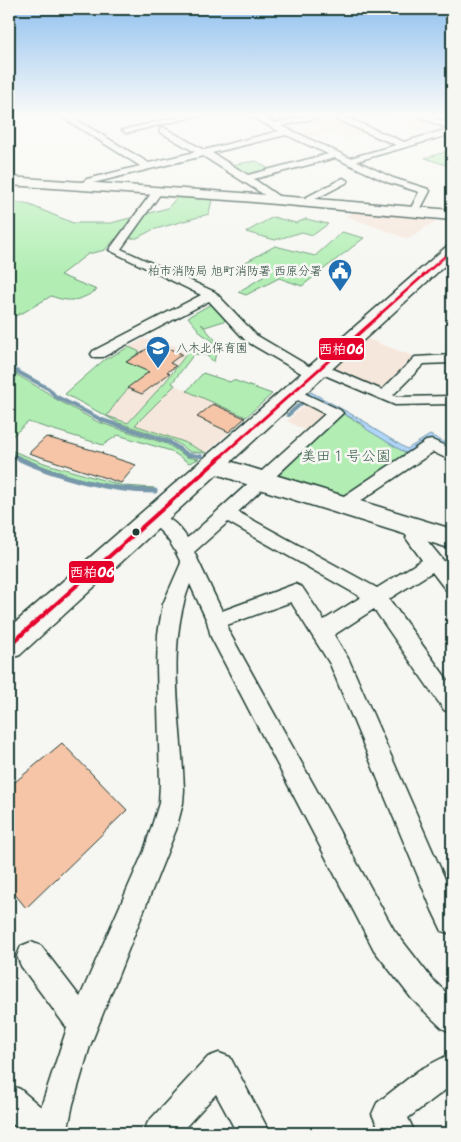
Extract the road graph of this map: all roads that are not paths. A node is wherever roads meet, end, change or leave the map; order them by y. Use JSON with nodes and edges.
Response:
{"nodes":[{"id":1,"x":148,"y":167,"type":"edge"},
{"id":2,"x":229,"y":167,"type":"edge"},
{"id":3,"x":288,"y":167,"type":"edge"},
{"id":4,"x":362,"y":167,"type":"edge"},
{"id":5,"x":247,"y":178,"type":"junction"},
{"id":6,"x":9,"y":181,"type":"edge"},
{"id":7,"x":343,"y":181,"type":"dead end"},
{"id":8,"x":81,"y":187,"type":"junction"},
{"id":9,"x":156,"y":193,"type":"junction"},
{"id":10,"x":276,"y":200,"type":"junction"},
{"id":11,"x":302,"y":202,"type":"junction"},
{"id":12,"x":414,"y":212,"type":"junction"},
{"id":13,"x":452,"y":215,"type":"edge"},
{"id":14,"x":449,"y":257,"type":"edge"},
{"id":15,"x":211,"y":295,"type":"junction"},
{"id":16,"x":98,"y":354,"type":"dead end"},
{"id":17,"x":452,"y":360,"type":"edge"},
{"id":18,"x":316,"y":371,"type":"junction"},
{"id":19,"x":293,"y":392,"type":"junction"},
{"id":20,"x":384,"y":396,"type":"junction"},
{"id":21,"x":452,"y":400,"type":"edge"},
{"id":22,"x":452,"y":456,"type":"edge"},
{"id":23,"x":212,"y":464,"type":"junction"},
{"id":24,"x":262,"y":481,"type":"junction"},
{"id":25,"x":341,"y":506,"type":"junction"},
{"id":26,"x":226,"y":513,"type":"junction"},
{"id":27,"x":152,"y":518,"type":"junction"},
{"id":28,"x":417,"y":528,"type":"junction"},
{"id":29,"x":452,"y":539,"type":"edge"},
{"id":30,"x":187,"y":557,"type":"junction"},
{"id":31,"x":434,"y":561,"type":"junction"},
{"id":32,"x":452,"y":584,"type":"edge"},
{"id":33,"x":377,"y":597,"type":"junction"},
{"id":34,"x":217,"y":621,"type":"junction"},
{"id":35,"x":320,"y":633,"type":"junction"},
{"id":36,"x":9,"y":646,"type":"edge"},
{"id":37,"x":452,"y":703,"type":"edge"},
{"id":38,"x":452,"y":920,"type":"edge"},
{"id":39,"x":31,"y":956,"type":"dead end"},
{"id":40,"x":452,"y":1018,"type":"edge"},
{"id":41,"x":83,"y":1025,"type":"junction"},
{"id":42,"x":452,"y":1068,"type":"edge"},
{"id":43,"x":9,"y":1100,"type":"edge"},
{"id":44,"x":51,"y":1132,"type":"edge"},
{"id":45,"x":159,"y":1133,"type":"edge"},
{"id":46,"x":254,"y":1133,"type":"edge"},
{"id":47,"x":399,"y":1133,"type":"edge"}],
"edges":[{"from":1,"to":8,"type":"street"},
{"from":2,"to":5,"type":"street"},
{"from":3,"to":5,"type":"street"},
{"from":4,"to":12,"type":"street"},
{"from":5,"to":10,"type":"street"},
{"from":6,"to":8,"type":"street"},
{"from":7,"to":11,"type":"street"},
{"from":8,"to":9,"type":"street"},
{"from":9,"to":10,"type":"street"},
{"from":9,"to":15,"type":"street"},
{"from":10,"to":11,"type":"street"},
{"from":11,"to":12,"type":"street"},
{"from":12,"to":13,"type":"street"},
{"from":14,"to":18,"type":"street"},
{"from":15,"to":16,"type":"street"},
{"from":15,"to":18,"type":"street"},
{"from":17,"to":20,"type":"street"},
{"from":18,"to":19,"type":"street"},
{"from":18,"to":20,"type":"street"},
{"from":19,"to":23,"type":"street"},
{"from":19,"to":24,"type":"street"},
{"from":20,"to":21,"type":"street"},
{"from":22,"to":25,"type":"street"},
{"from":23,"to":24,"type":"street"},
{"from":23,"to":27,"type":"street"},
{"from":24,"to":25,"type":"street"},
{"from":24,"to":26,"type":"street"},
{"from":25,"to":28,"type":"street"},
{"from":26,"to":30,"type":"street"},
{"from":26,"to":33,"type":"street"},
{"from":27,"to":30,"type":"street"},
{"from":27,"to":36,"type":"street"},
{"from":28,"to":29,"type":"street"},
{"from":28,"to":31,"type":"street"},
{"from":30,"to":34,"type":"street"},
{"from":30,"to":41,"type":"street"},
{"from":31,"to":32,"type":"street"},
{"from":31,"to":33,"type":"street"},
{"from":33,"to":35,"type":"street"},
{"from":33,"to":37,"type":"street"},
{"from":34,"to":35,"type":"street"},
{"from":34,"to":40,"type":"street"},
{"from":35,"to":38,"type":"street"},
{"from":39,"to":41,"type":"street"},
{"from":41,"to":44,"type":"street"},
{"from":42,"to":47,"type":"street"},
{"from":43,"to":44,"type":"street"},
{"from":45,"to":46,"type":"street"}]}
